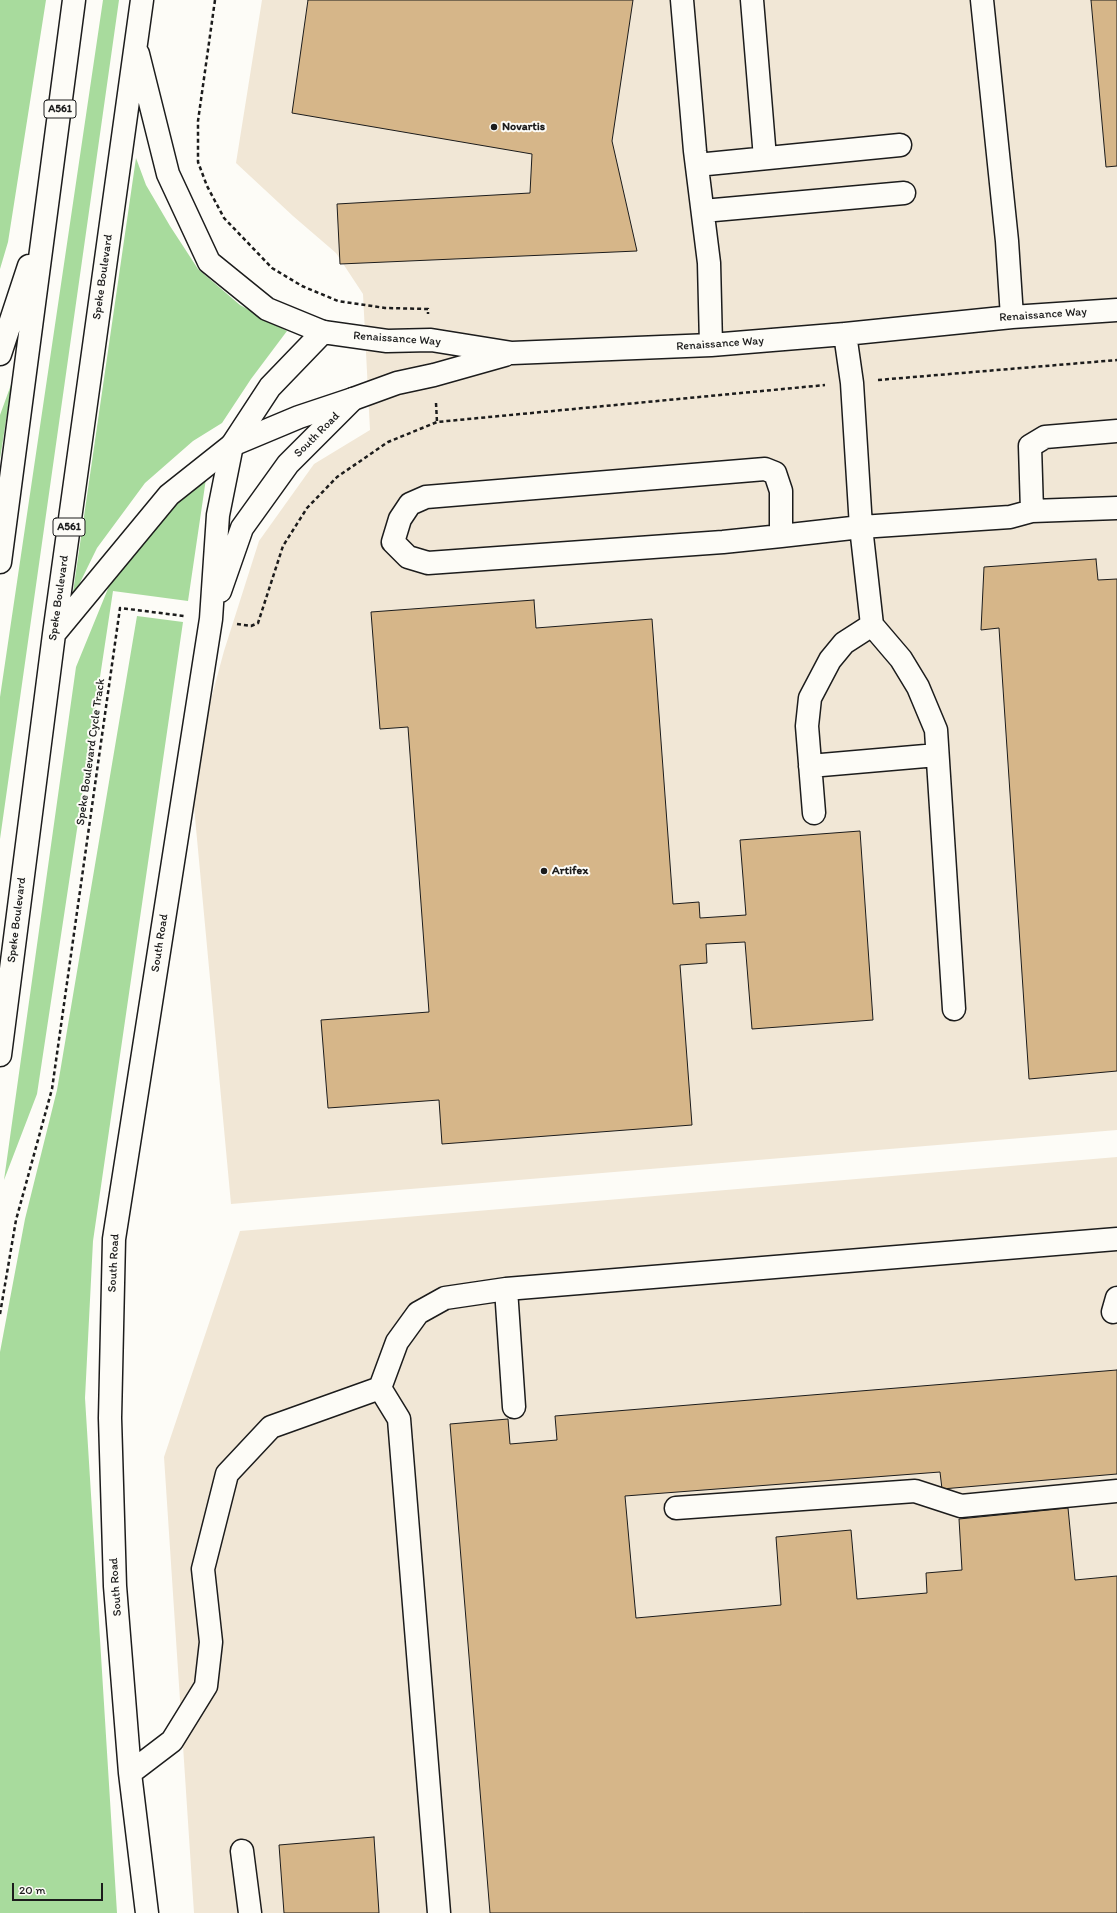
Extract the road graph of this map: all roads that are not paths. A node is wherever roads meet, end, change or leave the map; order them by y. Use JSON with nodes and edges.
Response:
{"nodes":[{"id":1,"x":74,"y":0,"type":"edge"},
{"id":2,"x":142,"y":0,"type":"edge"},
{"id":3,"x":682,"y":0,"type":"edge"},
{"id":4,"x":752,"y":0,"type":"edge"},
{"id":5,"x":982,"y":0,"type":"edge"},
{"id":6,"x":136,"y":43,"type":"junction"},
{"id":7,"x":900,"y":145,"type":"dead end"},
{"id":8,"x":764,"y":158,"type":"junction"},
{"id":9,"x":697,"y":165,"type":"junction"},
{"id":10,"x":904,"y":194,"type":"dead end"},
{"id":11,"x":703,"y":211,"type":"junction"},
{"id":12,"x":46,"y":218,"type":"junction"},
{"id":13,"x":1117,"y":310,"type":"edge"},
{"id":14,"x":1012,"y":317,"type":"junction"},
{"id":15,"x":323,"y":332,"type":"junction"},
{"id":16,"x":845,"y":334,"type":"junction"},
{"id":17,"x":711,"y":345,"type":"junction"},
{"id":18,"x":512,"y":353,"type":"junction"},
{"id":19,"x":0,"y":354,"type":"edge"},
{"id":20,"x":353,"y":399,"type":"junction"},
{"id":21,"x":1117,"y":431,"type":"edge"},
{"id":22,"x":232,"y":445,"type":"junction"},
{"id":23,"x":1117,"y":508,"type":"edge"},
{"id":24,"x":1032,"y":511,"type":"junction"},
{"id":25,"x":861,"y":527,"type":"junction"},
{"id":26,"x":781,"y":536,"type":"junction"},
{"id":27,"x":0,"y":562,"type":"edge"},
{"id":28,"x":211,"y":619,"type":"junction"},
{"id":29,"x":872,"y":625,"type":"junction"},
{"id":30,"x":54,"y":634,"type":"junction"},
{"id":31,"x":937,"y":755,"type":"junction"},
{"id":32,"x":810,"y":766,"type":"junction"},
{"id":33,"x":814,"y":813,"type":"dead end"},
{"id":34,"x":954,"y":1010,"type":"dead end"},
{"id":35,"x":0,"y":1055,"type":"edge"},
{"id":36,"x":1117,"y":1239,"type":"edge"},
{"id":37,"x":506,"y":1289,"type":"junction"},
{"id":38,"x":380,"y":1388,"type":"junction"},
{"id":39,"x":514,"y":1407,"type":"dead end"},
{"id":40,"x":1117,"y":1491,"type":"edge"},
{"id":41,"x":676,"y":1508,"type":"dead end"},
{"id":42,"x":130,"y":1773,"type":"junction"},
{"id":43,"x":242,"y":1851,"type":"dead end"},
{"id":44,"x":147,"y":1913,"type":"edge"},
{"id":45,"x":250,"y":1913,"type":"edge"},
{"id":46,"x":439,"y":1913,"type":"edge"}],
"edges":[{"from":1,"to":12,"type":"main road","number":"A561"},
{"from":2,"to":6,"type":"main road","name":"Speke Boulevard","number":"A561"},
{"from":3,"to":9,"type":"main road"},
{"from":4,"to":8,"type":"main road"},
{"from":5,"to":14,"type":"main road"},
{"from":6,"to":15,"type":"main road","name":"Renaissance Way"},
{"from":6,"to":30,"type":"main road","name":"Speke Boulevard","number":"A561"},
{"from":7,"to":8,"type":"main road"},
{"from":8,"to":9,"type":"main road"},
{"from":9,"to":11,"type":"main road"},
{"from":10,"to":11,"type":"main road"},
{"from":11,"to":17,"type":"main road"},
{"from":12,"to":19,"type":"main road"},
{"from":12,"to":27,"type":"main road","number":"A561"},
{"from":13,"to":14,"type":"main road","name":"Renaissance Way"},
{"from":14,"to":16,"type":"main road","name":"Renaissance Way"},
{"from":15,"to":18,"type":"main road","name":"Renaissance Way"},
{"from":15,"to":22,"type":"main road","name":"South Road"},
{"from":16,"to":17,"type":"main road","name":"Renaissance Way"},
{"from":16,"to":25,"type":"main road"},
{"from":17,"to":18,"type":"main road","name":"Renaissance Way"},
{"from":18,"to":20,"type":"main road","name":"South Road"},
{"from":20,"to":22,"type":"main road"},
{"from":20,"to":28,"type":"main road","name":"South Road"},
{"from":21,"to":24,"type":"main road"},
{"from":22,"to":28,"type":"main road","name":"South Road"},
{"from":22,"to":30,"type":"main road"},
{"from":23,"to":24,"type":"main road"},
{"from":24,"to":25,"type":"main road"},
{"from":25,"to":26,"type":"main road"},
{"from":25,"to":29,"type":"main road"},
{"from":26,"to":26,"type":"main road"},
{"from":28,"to":42,"type":"main road","name":"South Road"},
{"from":29,"to":31,"type":"main road"},
{"from":29,"to":32,"type":"main road"},
{"from":30,"to":35,"type":"main road","name":"Speke Boulevard","number":"A561"},
{"from":31,"to":32,"type":"main road"},
{"from":31,"to":34,"type":"main road"},
{"from":32,"to":33,"type":"main road"},
{"from":36,"to":37,"type":"main road"},
{"from":37,"to":38,"type":"main road"},
{"from":37,"to":39,"type":"main road"},
{"from":38,"to":42,"type":"main road"},
{"from":38,"to":46,"type":"main road"},
{"from":40,"to":41,"type":"main road"},
{"from":42,"to":44,"type":"main road","name":"South Road"},
{"from":43,"to":45,"type":"main road"}]}
